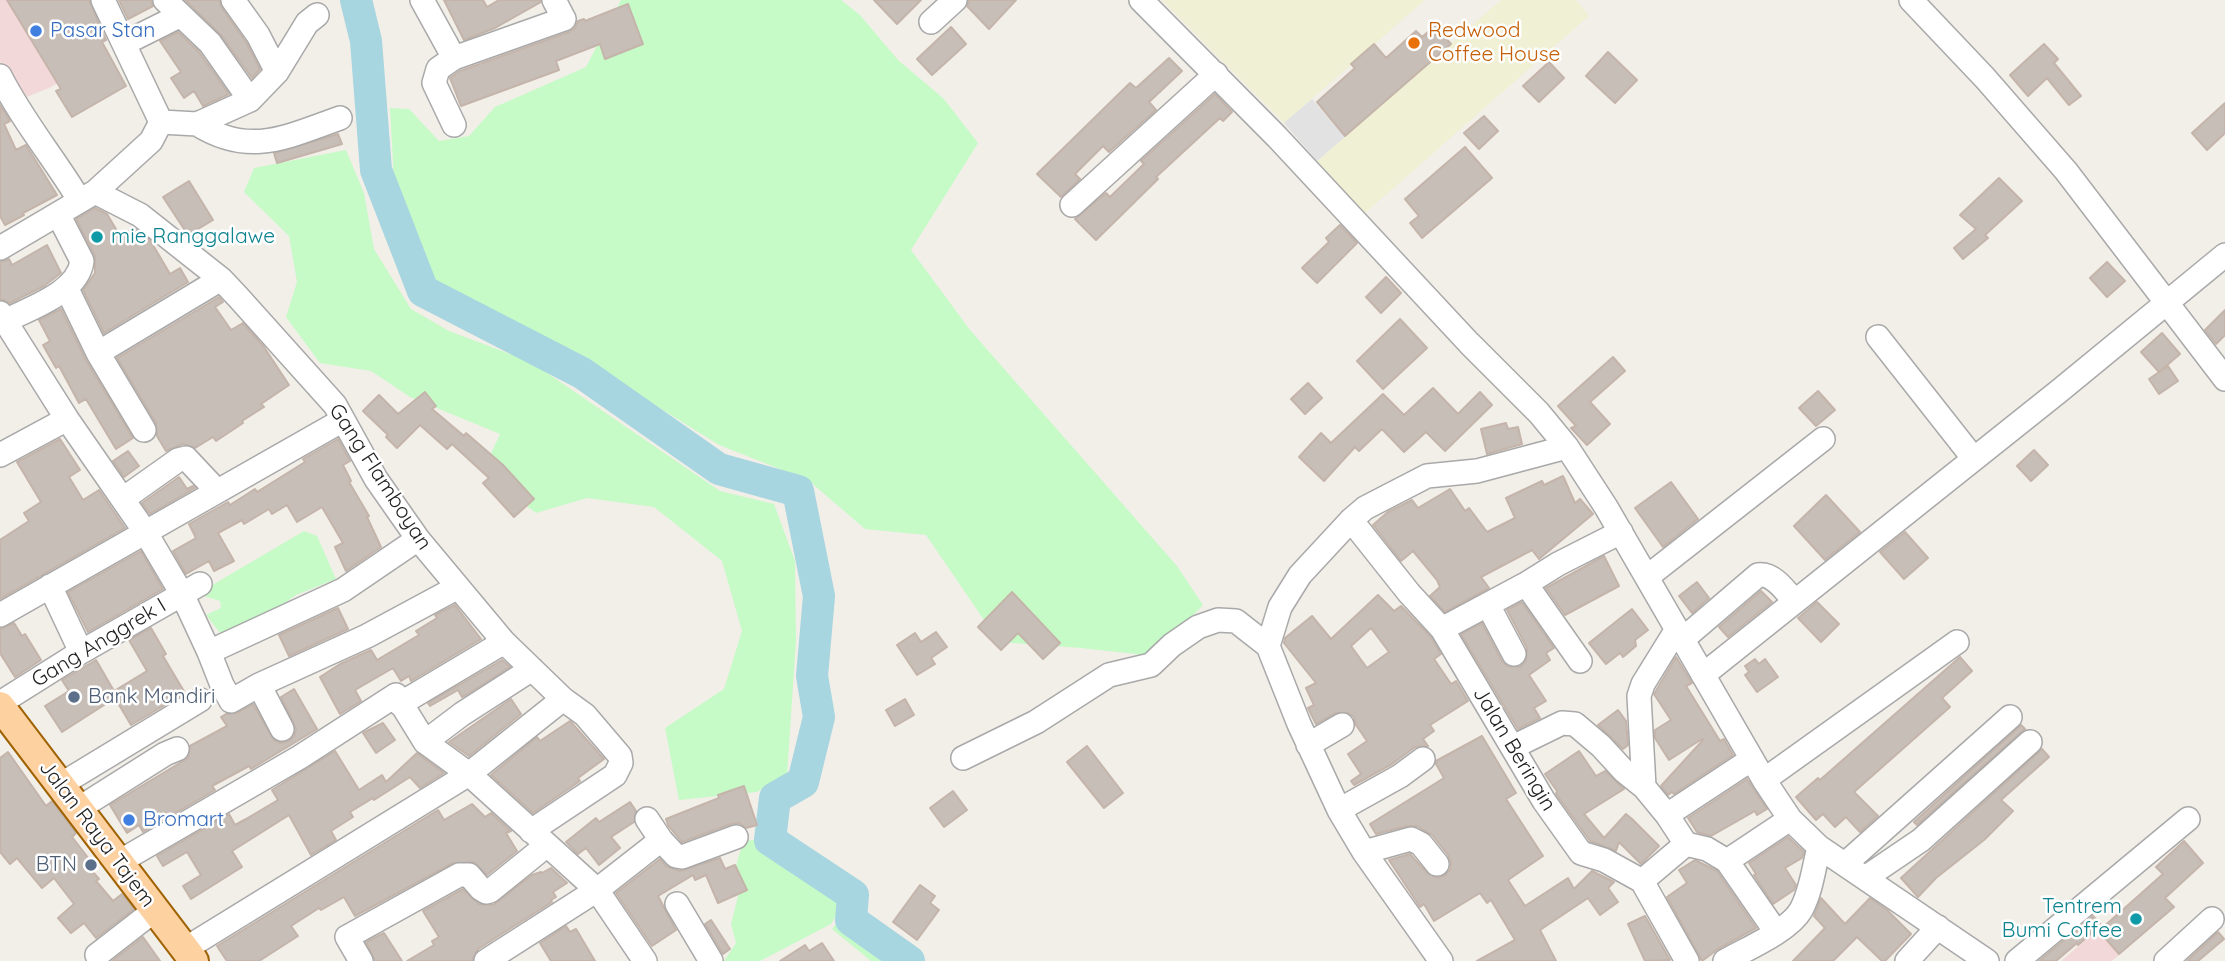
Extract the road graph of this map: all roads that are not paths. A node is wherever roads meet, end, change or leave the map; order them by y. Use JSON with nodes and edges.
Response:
{"nodes":[{"id":1,"x":103,"y":0,"type":"edge"},
{"id":2,"x":233,"y":0,"type":"edge"},
{"id":3,"x":422,"y":0,"type":"edge"},
{"id":4,"x":554,"y":0,"type":"edge"},
{"id":5,"x":955,"y":0,"type":"edge"},
{"id":6,"x":1141,"y":0,"type":"edge"},
{"id":7,"x":1911,"y":0,"type":"edge"},
{"id":8,"x":172,"y":8,"type":"edge"},
{"id":9,"x":318,"y":13,"type":"edge"},
{"id":10,"x":931,"y":22,"type":"dead end"},
{"id":11,"x":125,"y":43,"type":"junction"},
{"id":12,"x":454,"y":58,"type":"junction"},
{"id":13,"x":277,"y":72,"type":"junction"},
{"id":14,"x":1216,"y":74,"type":"junction"},
{"id":15,"x":0,"y":76,"type":"edge"},
{"id":16,"x":250,"y":100,"type":"junction"},
{"id":17,"x":340,"y":118,"type":"dead end"},
{"id":18,"x":161,"y":122,"type":"junction"},
{"id":19,"x":197,"y":124,"type":"junction"},
{"id":20,"x":454,"y":125,"type":"dead end"},
{"id":21,"x":88,"y":196,"type":"junction"},
{"id":22,"x":1072,"y":205,"type":"dead end"},
{"id":23,"x":58,"y":214,"type":"junction"},
{"id":24,"x":1,"y":247,"type":"edge"},
{"id":25,"x":2225,"y":255,"type":"edge"},
{"id":26,"x":221,"y":278,"type":"junction"},
{"id":27,"x":67,"y":289,"type":"junction"},
{"id":28,"x":2166,"y":302,"type":"junction"},
{"id":29,"x":3,"y":317,"type":"edge"},
{"id":30,"x":1878,"y":337,"type":"dead end"},
{"id":31,"x":98,"y":353,"type":"junction"},
{"id":32,"x":2225,"y":379,"type":"edge"},
{"id":33,"x":66,"y":419,"type":"junction"},
{"id":34,"x":343,"y":420,"type":"junction"},
{"id":35,"x":144,"y":430,"type":"dead end"},
{"id":36,"x":1823,"y":439,"type":"dead end"},
{"id":37,"x":1567,"y":447,"type":"junction"},
{"id":38,"x":0,"y":455,"type":"edge"},
{"id":39,"x":1974,"y":459,"type":"junction"},
{"id":40,"x":217,"y":491,"type":"junction"},
{"id":41,"x":123,"y":499,"type":"junction"},
{"id":42,"x":1351,"y":520,"type":"junction"},
{"id":43,"x":1621,"y":532,"type":"junction"},
{"id":44,"x":146,"y":533,"type":"junction"},
{"id":45,"x":418,"y":539,"type":"junction"},
{"id":46,"x":1647,"y":577,"type":"junction"},
{"id":47,"x":1526,"y":584,"type":"junction"},
{"id":48,"x":50,"y":586,"type":"junction"},
{"id":49,"x":458,"y":587,"type":"junction"},
{"id":50,"x":191,"y":589,"type":"junction"},
{"id":51,"x":1794,"y":601,"type":"junction"},
{"id":52,"x":1488,"y":605,"type":"junction"},
{"id":53,"x":0,"y":615,"type":"edge"},
{"id":54,"x":1442,"y":629,"type":"junction"},
{"id":55,"x":1680,"y":634,"type":"junction"},
{"id":56,"x":504,"y":642,"type":"junction"},
{"id":57,"x":1957,"y":642,"type":"dead end"},
{"id":58,"x":1268,"y":646,"type":"junction"},
{"id":59,"x":81,"y":652,"type":"junction"},
{"id":60,"x":209,"y":652,"type":"junction"},
{"id":61,"x":1514,"y":654,"type":"dead end"},
{"id":62,"x":1580,"y":661,"type":"dead end"},
{"id":63,"x":532,"y":669,"type":"junction"},
{"id":64,"x":1703,"y":675,"type":"junction"},
{"id":65,"x":258,"y":685,"type":"junction"},
{"id":66,"x":563,"y":699,"type":"junction"},
{"id":67,"x":200,"y":700,"type":"dead end"},
{"id":68,"x":400,"y":704,"type":"junction"},
{"id":69,"x":0,"y":705,"type":"edge"},
{"id":70,"x":2010,"y":717,"type":"dead end"},
{"id":71,"x":1342,"y":724,"type":"dead end"},
{"id":72,"x":282,"y":729,"type":"dead end"},
{"id":73,"x":425,"y":742,"type":"junction"},
{"id":74,"x":2029,"y":742,"type":"dead end"},
{"id":75,"x":1308,"y":745,"type":"junction"},
{"id":76,"x":1514,"y":747,"type":"junction"},
{"id":77,"x":177,"y":749,"type":"dead end"},
{"id":78,"x":963,"y":758,"type":"dead end"},
{"id":79,"x":1423,"y":759,"type":"dead end"},
{"id":80,"x":1752,"y":759,"type":"junction"},
{"id":81,"x":469,"y":774,"type":"junction"},
{"id":82,"x":1764,"y":780,"type":"junction"},
{"id":83,"x":60,"y":785,"type":"junction"},
{"id":84,"x":1644,"y":787,"type":"junction"},
{"id":85,"x":78,"y":808,"type":"junction"},
{"id":86,"x":1339,"y":810,"type":"junction"},
{"id":87,"x":1667,"y":815,"type":"junction"},
{"id":88,"x":647,"y":819,"type":"dead end"},
{"id":89,"x":1790,"y":819,"type":"junction"},
{"id":90,"x":2188,"y":819,"type":"dead end"},
{"id":91,"x":736,"y":837,"type":"dead end"},
{"id":92,"x":539,"y":838,"type":"junction"},
{"id":93,"x":661,"y":840,"type":"junction"},
{"id":94,"x":1686,"y":844,"type":"junction"},
{"id":95,"x":1819,"y":847,"type":"junction"},
{"id":96,"x":1364,"y":852,"type":"junction"},
{"id":97,"x":1727,"y":861,"type":"junction"},
{"id":98,"x":119,"y":862,"type":"junction"},
{"id":99,"x":1437,"y":864,"type":"dead end"},
{"id":100,"x":1845,"y":864,"type":"junction"},
{"id":101,"x":1865,"y":878,"type":"junction"},
{"id":102,"x":1642,"y":881,"type":"junction"},
{"id":103,"x":597,"y":890,"type":"junction"},
{"id":104,"x":677,"y":904,"type":"dead end"},
{"id":105,"x":155,"y":910,"type":"junction"},
{"id":106,"x":2212,"y":919,"type":"dead end"},
{"id":107,"x":1938,"y":927,"type":"junction"},
{"id":108,"x":1776,"y":932,"type":"junction"},
{"id":109,"x":97,"y":955,"type":"dead end"},
{"id":110,"x":190,"y":955,"type":"edge"},
{"id":111,"x":361,"y":961,"type":"edge"},
{"id":112,"x":486,"y":961,"type":"edge"},
{"id":113,"x":645,"y":961,"type":"edge"},
{"id":114,"x":711,"y":961,"type":"edge"},
{"id":115,"x":1441,"y":961,"type":"edge"},
{"id":116,"x":1687,"y":961,"type":"edge"},
{"id":117,"x":1724,"y":961,"type":"edge"},
{"id":118,"x":1906,"y":961,"type":"edge"},
{"id":119,"x":1987,"y":961,"type":"edge"},
{"id":120,"x":2017,"y":961,"type":"edge"},
{"id":121,"x":2166,"y":961,"type":"edge"}],
"edges":[{"from":1,"to":11,"type":"street"},
{"from":2,"to":13,"type":"street"},
{"from":3,"to":12,"type":"street"},
{"from":4,"to":12,"type":"street"},
{"from":5,"to":10,"type":"street"},
{"from":6,"to":14,"type":"street"},
{"from":7,"to":28,"type":"street"},
{"from":8,"to":11,"type":"street"},
{"from":8,"to":16,"type":"street"},
{"from":9,"to":13,"type":"street"},
{"from":11,"to":18,"type":"street"},
{"from":12,"to":20,"type":"street"},
{"from":13,"to":16,"type":"street"},
{"from":14,"to":22,"type":"street"},
{"from":14,"to":37,"type":"street"},
{"from":15,"to":21,"type":"street"},
{"from":16,"to":19,"type":"street"},
{"from":17,"to":19,"type":"street"},
{"from":18,"to":19,"type":"street"},
{"from":18,"to":21,"type":"street"},
{"from":21,"to":23,"type":"street"},
{"from":21,"to":26,"type":"street","name":"Gang Flamboyan"},
{"from":23,"to":24,"type":"street"},
{"from":23,"to":27,"type":"street"},
{"from":25,"to":28,"type":"street"},
{"from":26,"to":31,"type":"street"},
{"from":26,"to":34,"type":"street","name":"Gang Flamboyan"},
{"from":27,"to":29,"type":"street"},
{"from":27,"to":31,"type":"street"},
{"from":28,"to":32,"type":"street"},
{"from":28,"to":39,"type":"street"},
{"from":29,"to":33,"type":"street"},
{"from":30,"to":39,"type":"street"},
{"from":31,"to":35,"type":"street"},
{"from":33,"to":38,"type":"street"},
{"from":33,"to":41,"type":"street"},
{"from":34,"to":40,"type":"street"},
{"from":34,"to":45,"type":"street","name":"Gang Flamboyan"},
{"from":36,"to":46,"type":"street"},
{"from":37,"to":42,"type":"street"},
{"from":37,"to":43,"type":"street"},
{"from":39,"to":51,"type":"street"},
{"from":40,"to":41,"type":"street"},
{"from":40,"to":44,"type":"street"},
{"from":41,"to":44,"type":"street"},
{"from":42,"to":54,"type":"street","name":"Jalan Beringin"},
{"from":42,"to":58,"type":"street"},
{"from":43,"to":46,"type":"street"},
{"from":43,"to":47,"type":"street"},
{"from":44,"to":48,"type":"street"},
{"from":44,"to":50,"type":"street"},
{"from":45,"to":49,"type":"street","name":"Gang Flamboyan"},
{"from":45,"to":60,"type":"street"},
{"from":46,"to":55,"type":"street"},
{"from":47,"to":52,"type":"street"},
{"from":47,"to":62,"type":"street"},
{"from":48,"to":53,"type":"street"},
{"from":48,"to":59,"type":"street"},
{"from":49,"to":56,"type":"street","name":"Gang Flamboyan"},
{"from":49,"to":65,"type":"street"},
{"from":50,"to":59,"type":"street","name":"Gang Anggrek I"},
{"from":50,"to":60,"type":"street"},
{"from":51,"to":55,"type":"street"},
{"from":51,"to":64,"type":"street"},
{"from":52,"to":54,"type":"street"},
{"from":52,"to":61,"type":"street"},
{"from":54,"to":76,"type":"street","name":"Jalan Beringin"},
{"from":55,"to":64,"type":"street"},
{"from":55,"to":84,"type":"street"},
{"from":56,"to":63,"type":"street","name":"Gang Flamboyan"},
{"from":56,"to":68,"type":"street"},
{"from":57,"to":82,"type":"street"},
{"from":58,"to":75,"type":"street"},
{"from":58,"to":78,"type":"street"},
{"from":59,"to":69,"type":"street","name":"Gang Anggrek I"},
{"from":60,"to":65,"type":"street"},
{"from":63,"to":66,"type":"street","name":"Gang Flamboyan"},
{"from":63,"to":73,"type":"street"},
{"from":64,"to":80,"type":"street"},
{"from":65,"to":72,"type":"street"},
{"from":66,"to":81,"type":"street"},
{"from":66,"to":92,"type":"street","name":"Gang Flamboyan"},
{"from":67,"to":83,"type":"street"},
{"from":68,"to":73,"type":"street"},
{"from":68,"to":98,"type":"street"},
{"from":69,"to":83,"type":"main road","name":"Jalan Raya Tajem"},
{"from":70,"to":100,"type":"street"},
{"from":71,"to":75,"type":"street"},
{"from":73,"to":81,"type":"street"},
{"from":74,"to":101,"type":"street"},
{"from":75,"to":86,"type":"street"},
{"from":76,"to":84,"type":"street"},
{"from":76,"to":102,"type":"street","name":"Jalan Beringin"},
{"from":77,"to":85,"type":"street"},
{"from":79,"to":86,"type":"street"},
{"from":80,"to":82,"type":"street"},
{"from":80,"to":87,"type":"street"},
{"from":81,"to":92,"type":"street"},
{"from":81,"to":110,"type":"street"},
{"from":82,"to":89,"type":"street"},
{"from":83,"to":85,"type":"main road","name":"Jalan Raya Tajem"},
{"from":84,"to":87,"type":"street"},
{"from":85,"to":98,"type":"main road","name":"Jalan Raya Tajem"},
{"from":86,"to":96,"type":"street"},
{"from":87,"to":94,"type":"street"},
{"from":88,"to":93,"type":"street"},
{"from":89,"to":95,"type":"street"},
{"from":89,"to":97,"type":"street"},
{"from":90,"to":120,"type":"street"},
{"from":91,"to":93,"type":"street"},
{"from":92,"to":103,"type":"street"},
{"from":92,"to":111,"type":"street"},
{"from":93,"to":103,"type":"street"},
{"from":94,"to":97,"type":"street"},
{"from":94,"to":102,"type":"street"},
{"from":95,"to":100,"type":"street"},
{"from":95,"to":108,"type":"street"},
{"from":96,"to":99,"type":"street"},
{"from":96,"to":115,"type":"street"},
{"from":97,"to":108,"type":"street"},
{"from":98,"to":105,"type":"main road","name":"Jalan Raya Tajem"},
{"from":100,"to":101,"type":"street"},
{"from":101,"to":107,"type":"street"},
{"from":102,"to":116,"type":"street"},
{"from":103,"to":112,"type":"street"},
{"from":103,"to":113,"type":"street"},
{"from":104,"to":114,"type":"street"},
{"from":105,"to":109,"type":"street"},
{"from":105,"to":110,"type":"main road","name":"Jalan Raya Tajem"},
{"from":106,"to":121,"type":"street"},
{"from":107,"to":118,"type":"street"},
{"from":107,"to":119,"type":"street"},
{"from":108,"to":117,"type":"street"}]}
